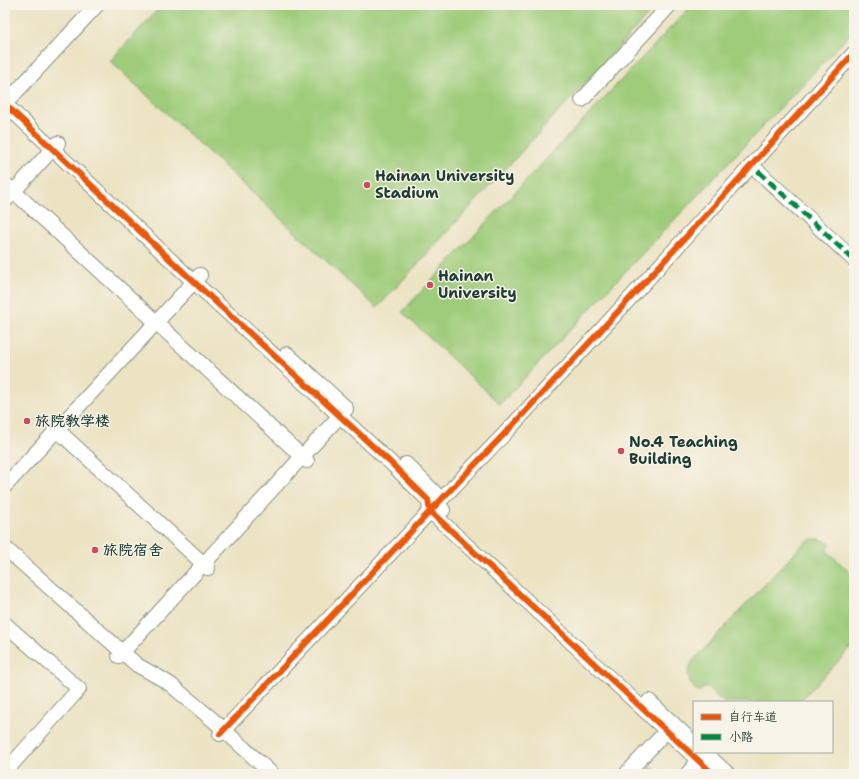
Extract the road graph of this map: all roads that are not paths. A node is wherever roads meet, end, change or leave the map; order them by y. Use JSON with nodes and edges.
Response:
{"nodes":[{"id":1,"x":88,"y":5,"type":"edge"},
{"id":2,"x":97,"y":5,"type":"edge"},
{"id":3,"x":670,"y":5,"type":"edge"},
{"id":4,"x":854,"y":53,"type":"edge"},
{"id":5,"x":854,"y":68,"type":"edge"},
{"id":6,"x":6,"y":98,"type":"edge"},
{"id":7,"x":582,"y":100,"type":"dead end"},
{"id":8,"x":53,"y":144,"type":"junction"},
{"id":9,"x":758,"y":171,"type":"junction"},
{"id":10,"x":8,"y":193,"type":"edge"},
{"id":11,"x":854,"y":260,"type":"edge"},
{"id":12,"x":195,"y":276,"type":"junction"},
{"id":13,"x":152,"y":323,"type":"junction"},
{"id":14,"x":346,"y":414,"type":"junction"},
{"id":15,"x":58,"y":427,"type":"junction"},
{"id":16,"x":302,"y":461,"type":"junction"},
{"id":17,"x":5,"y":480,"type":"edge"},
{"id":18,"x":5,"y":486,"type":"edge"},
{"id":19,"x":436,"y":509,"type":"junction"},
{"id":20,"x":5,"y":548,"type":"edge"},
{"id":21,"x":5,"y":556,"type":"edge"},
{"id":22,"x":208,"y":564,"type":"junction"},
{"id":23,"x":5,"y":624,"type":"edge"},
{"id":24,"x":123,"y":656,"type":"junction"},
{"id":25,"x":670,"y":727,"type":"junction"},
{"id":26,"x":224,"y":734,"type":"junction"},
{"id":27,"x":693,"y":742,"type":"edge"},
{"id":28,"x":693,"y":747,"type":"edge"},
{"id":29,"x":703,"y":756,"type":"edge"},
{"id":30,"x":5,"y":772,"type":"edge"},
{"id":31,"x":265,"y":774,"type":"edge"},
{"id":32,"x":272,"y":774,"type":"edge"},
{"id":33,"x":626,"y":774,"type":"edge"},
{"id":34,"x":688,"y":774,"type":"edge"},
{"id":35,"x":713,"y":774,"type":"edge"},
{"id":36,"x":728,"y":774,"type":"edge"}],
"edges":[{"from":1,"to":6,"type":"street"},
{"from":2,"to":6,"type":"street"},
{"from":3,"to":7,"type":"street"},
{"from":4,"to":19,"type":"street"},
{"from":5,"to":9,"type":"street"},
{"from":6,"to":8,"type":"street"},
{"from":8,"to":10,"type":"street"},
{"from":8,"to":12,"type":"street"},
{"from":9,"to":11,"type":"street"},
{"from":9,"to":19,"type":"street"},
{"from":10,"to":13,"type":"street"},
{"from":12,"to":13,"type":"street"},
{"from":12,"to":14,"type":"street"},
{"from":13,"to":15,"type":"street"},
{"from":13,"to":16,"type":"street"},
{"from":14,"to":16,"type":"street"},
{"from":14,"to":19,"type":"street"},
{"from":15,"to":17,"type":"street"},
{"from":15,"to":18,"type":"street"},
{"from":15,"to":22,"type":"street"},
{"from":16,"to":22,"type":"street"},
{"from":19,"to":25,"type":"street"},
{"from":19,"to":26,"type":"street"},
{"from":20,"to":24,"type":"street"},
{"from":21,"to":24,"type":"street"},
{"from":22,"to":24,"type":"street"},
{"from":23,"to":30,"type":"street"},
{"from":24,"to":26,"type":"street"},
{"from":25,"to":27,"type":"street"},
{"from":25,"to":28,"type":"street"},
{"from":25,"to":33,"type":"street"},
{"from":26,"to":31,"type":"street"},
{"from":26,"to":32,"type":"street"},
{"from":29,"to":34,"type":"street"},
{"from":29,"to":35,"type":"street"},
{"from":29,"to":36,"type":"street"}]}
